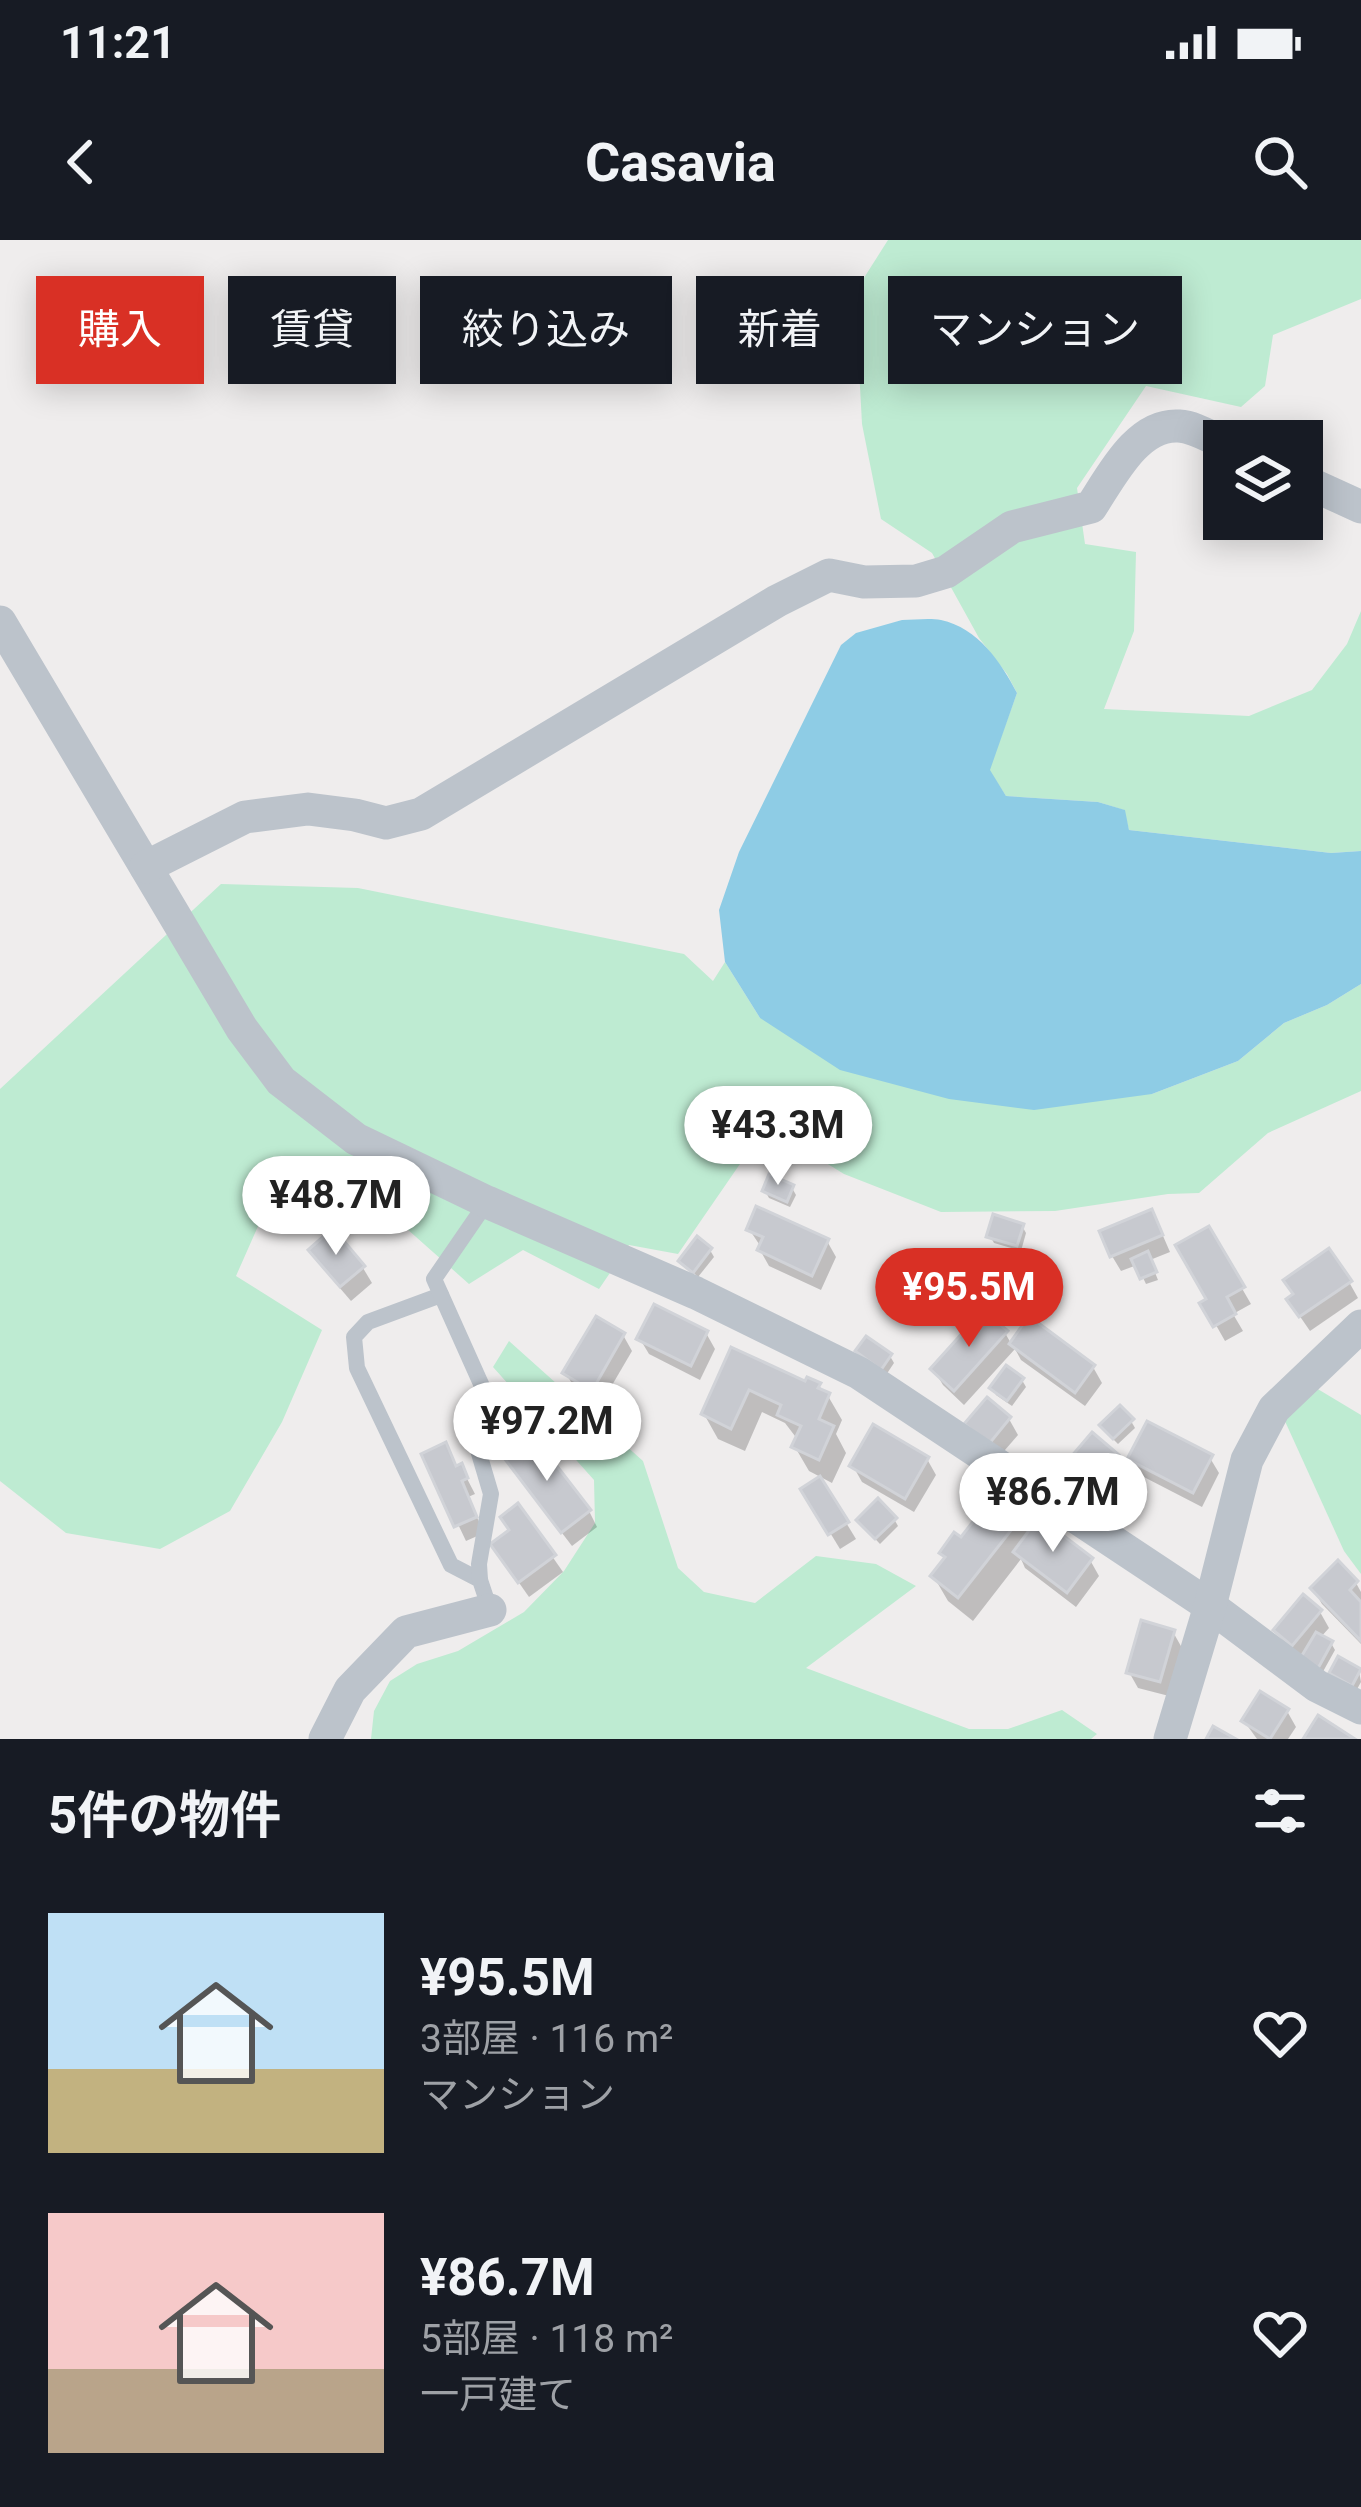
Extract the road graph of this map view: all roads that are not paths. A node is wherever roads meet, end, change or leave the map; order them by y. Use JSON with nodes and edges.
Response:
{"nodes":[{"id":1,"x":1203,"y":433,"type":"edge"},
{"id":2,"x":1323,"y":489,"type":"edge"},
{"id":3,"x":1361,"y":507,"type":"edge"},
{"id":4,"x":0,"y":622,"type":"edge"},
{"id":5,"x":146,"y":867,"type":"junction"},
{"id":6,"x":488,"y":1202,"type":"junction"},
{"id":7,"x":441,"y":1295,"type":"junction"},
{"id":8,"x":1361,"y":1326,"type":"edge"},
{"id":9,"x":485,"y":1595,"type":"junction"},
{"id":10,"x":1210,"y":1606,"type":"junction"},
{"id":11,"x":1361,"y":1708,"type":"edge"},
{"id":12,"x":325,"y":1739,"type":"edge"},
{"id":13,"x":1171,"y":1739,"type":"edge"}],
"edges":[{"from":1,"to":5,"type":"street"},
{"from":2,"to":3,"type":"street"},
{"from":4,"to":5,"type":"street"},
{"from":5,"to":6,"type":"street"},
{"from":6,"to":7,"type":"lane"},
{"from":6,"to":10,"type":"street"},
{"from":7,"to":9,"type":"lane"},
{"from":7,"to":9,"type":"lane"},
{"from":8,"to":10,"type":"street"},
{"from":9,"to":12,"type":"street"},
{"from":10,"to":11,"type":"street"},
{"from":10,"to":13,"type":"street"}]}
